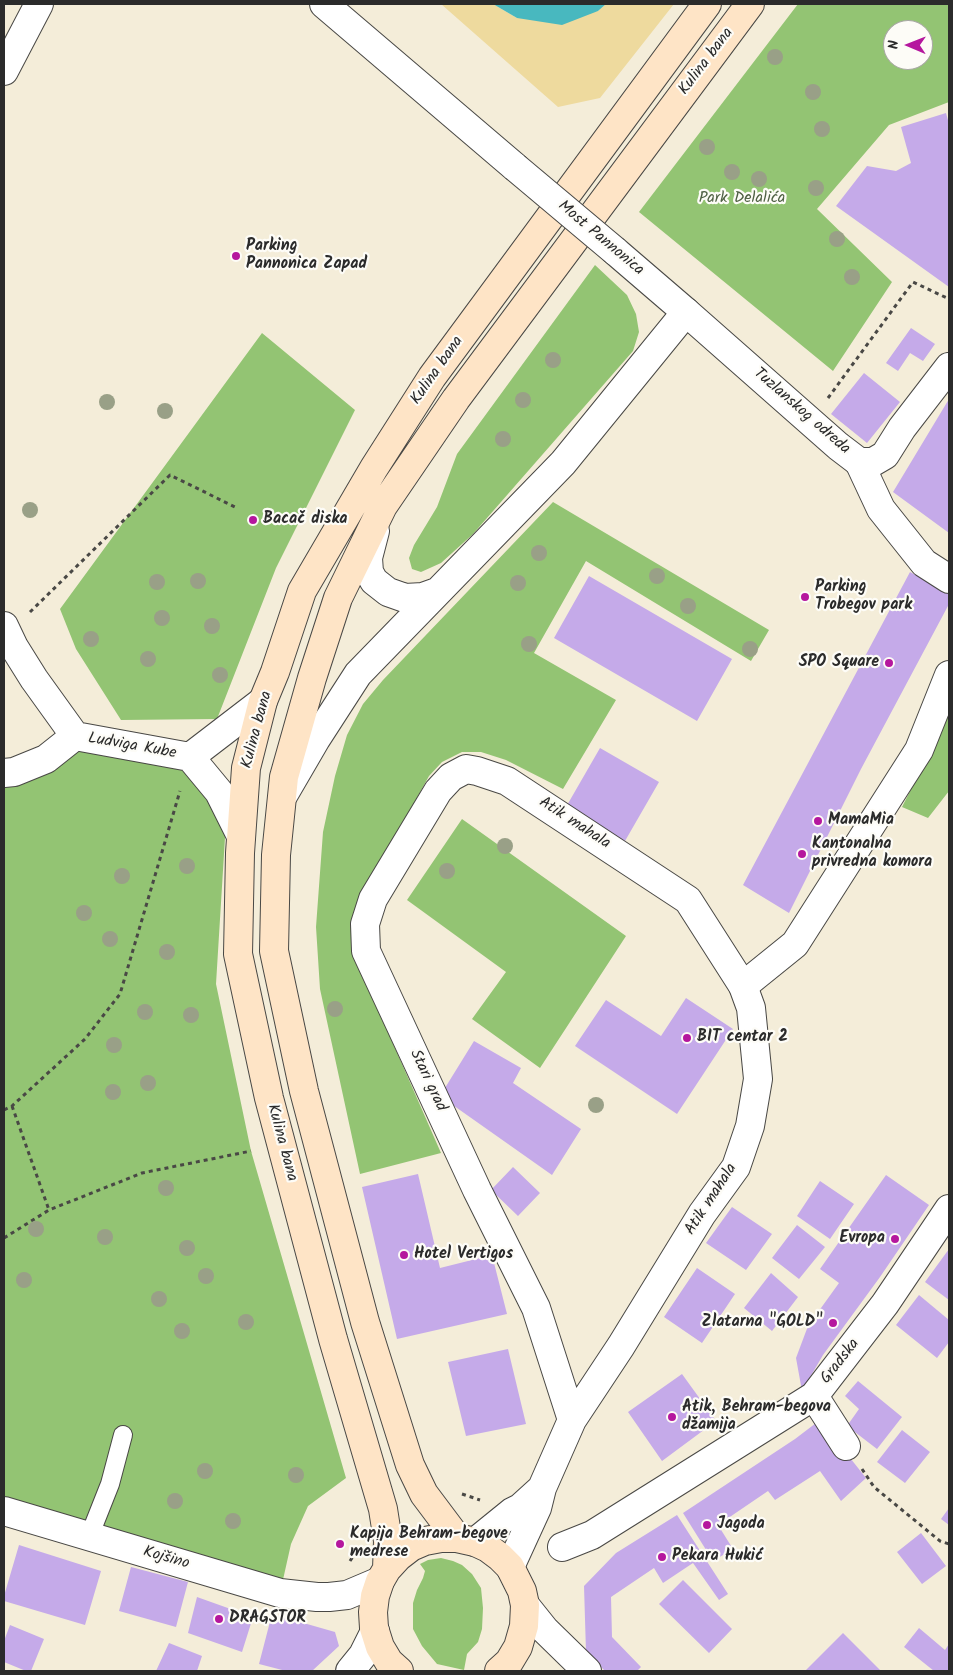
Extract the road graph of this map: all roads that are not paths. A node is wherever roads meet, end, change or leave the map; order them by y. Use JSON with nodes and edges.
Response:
{"nodes":[{"id":1,"x":39,"y":4,"type":"edge"},
{"id":2,"x":324,"y":4,"type":"edge"},
{"id":3,"x":707,"y":4,"type":"edge"},
{"id":4,"x":750,"y":4,"type":"edge"},
{"id":5,"x":4,"y":71,"type":"edge"},
{"id":6,"x":686,"y":312,"type":"junction"},
{"id":7,"x":949,"y":367,"type":"edge"},
{"id":8,"x":849,"y":454,"type":"junction"},
{"id":9,"x":383,"y":506,"type":"junction"},
{"id":10,"x":949,"y":579,"type":"edge"},
{"id":11,"x":437,"y":592,"type":"junction"},
{"id":12,"x":5,"y":629,"type":"edge"},
{"id":13,"x":949,"y":675,"type":"edge"},
{"id":14,"x":263,"y":701,"type":"junction"},
{"id":15,"x":75,"y":736,"type":"junction"},
{"id":16,"x":190,"y":757,"type":"junction"},
{"id":17,"x":477,"y":771,"type":"joint"},
{"id":18,"x":4,"y":773,"type":"edge"},
{"id":19,"x":282,"y":798,"type":"junction"},
{"id":20,"x":242,"y":836,"type":"junction"},
{"id":21,"x":743,"y":986,"type":"junction"},
{"id":22,"x":949,"y":1209,"type":"edge"},
{"id":23,"x":814,"y":1396,"type":"junction"},
{"id":24,"x":572,"y":1420,"type":"junction"},
{"id":25,"x":123,"y":1435,"type":"dead end"},
{"id":26,"x":846,"y":1446,"type":"road end"},
{"id":27,"x":542,"y":1488,"type":"junction"},
{"id":28,"x":4,"y":1511,"type":"edge"},
{"id":29,"x":89,"y":1537,"type":"junction"},
{"id":30,"x":466,"y":1540,"type":"junction"},
{"id":31,"x":562,"y":1547,"type":"dead end"},
{"id":32,"x":510,"y":1568,"type":"junction"},
{"id":33,"x":384,"y":1575,"type":"junction"},
{"id":34,"x":329,"y":1597,"type":"junction"},
{"id":35,"x":525,"y":1605,"type":"junction"},
{"id":36,"x":374,"y":1629,"type":"junction"},
{"id":37,"x":563,"y":1648,"type":"junction"},
{"id":38,"x":504,"y":1666,"type":"edge"},
{"id":39,"x":351,"y":1671,"type":"edge"},
{"id":40,"x":394,"y":1671,"type":"edge"},
{"id":41,"x":399,"y":1671,"type":"edge"},
{"id":42,"x":587,"y":1671,"type":"edge"}],
"edges":[{"from":1,"to":5,"type":"street"},
{"from":2,"to":6,"type":"street","name":"Most Pannonica","bridge":true},
{"from":3,"to":14,"type":"main road","name":"Kulina bana"},
{"from":4,"to":9,"type":"main road","name":"Kulina bana"},
{"from":6,"to":8,"type":"street","name":"Tuzlanskog odreda"},
{"from":6,"to":11,"type":"street"},
{"from":7,"to":8,"type":"street","name":"Tuzlanskog odreda"},
{"from":8,"to":10,"type":"street"},
{"from":9,"to":11,"type":"street"},
{"from":9,"to":19,"type":"main road","name":"Kulina bana"},
{"from":11,"to":19,"type":"street"},
{"from":12,"to":15,"type":"street","name":"Ludviga Kube"},
{"from":13,"to":21,"type":"street"},
{"from":14,"to":16,"type":"street"},
{"from":14,"to":20,"type":"main road","name":"Kulina bana"},
{"from":15,"to":16,"type":"street","name":"Ludviga Kube"},
{"from":15,"to":18,"type":"street","name":"Ludviga Kube"},
{"from":16,"to":20,"type":"street"},
{"from":17,"to":21,"type":"street","name":"Atik mahala"},
{"from":17,"to":24,"type":"street","name":"Stari grad"},
{"from":19,"to":30,"type":"main road","name":"Kulina bana"},
{"from":20,"to":33,"type":"main road","name":"Kulina bana"},
{"from":21,"to":24,"type":"street","name":"Atik mahala"},
{"from":22,"to":23,"type":"street","name":"Gradska"},
{"from":23,"to":26,"type":"street"},
{"from":23,"to":31,"type":"street","name":"Gradska"},
{"from":24,"to":27,"type":"street","name":"Atik mahala"},
{"from":25,"to":29,"type":"lane"},
{"from":27,"to":30,"type":"street"},
{"from":27,"to":32,"type":"street","name":"Atik mahala"},
{"from":28,"to":29,"type":"street","name":"Kojšino"},
{"from":29,"to":34,"type":"street","name":"Kojšino"},
{"from":30,"to":32,"type":"main road"},
{"from":30,"to":33,"type":"main road"},
{"from":32,"to":35,"type":"main road"},
{"from":33,"to":34,"type":"street"},
{"from":33,"to":36,"type":"main road","name":"Kulina bana"},
{"from":34,"to":36,"type":"street"},
{"from":35,"to":37,"type":"street"},
{"from":35,"to":38,"type":"main road"},
{"from":36,"to":39,"type":"street"},
{"from":36,"to":41,"type":"main road"},
{"from":37,"to":38,"type":"street"},
{"from":37,"to":42,"type":"street"},
{"from":39,"to":40,"type":"street"}]}
